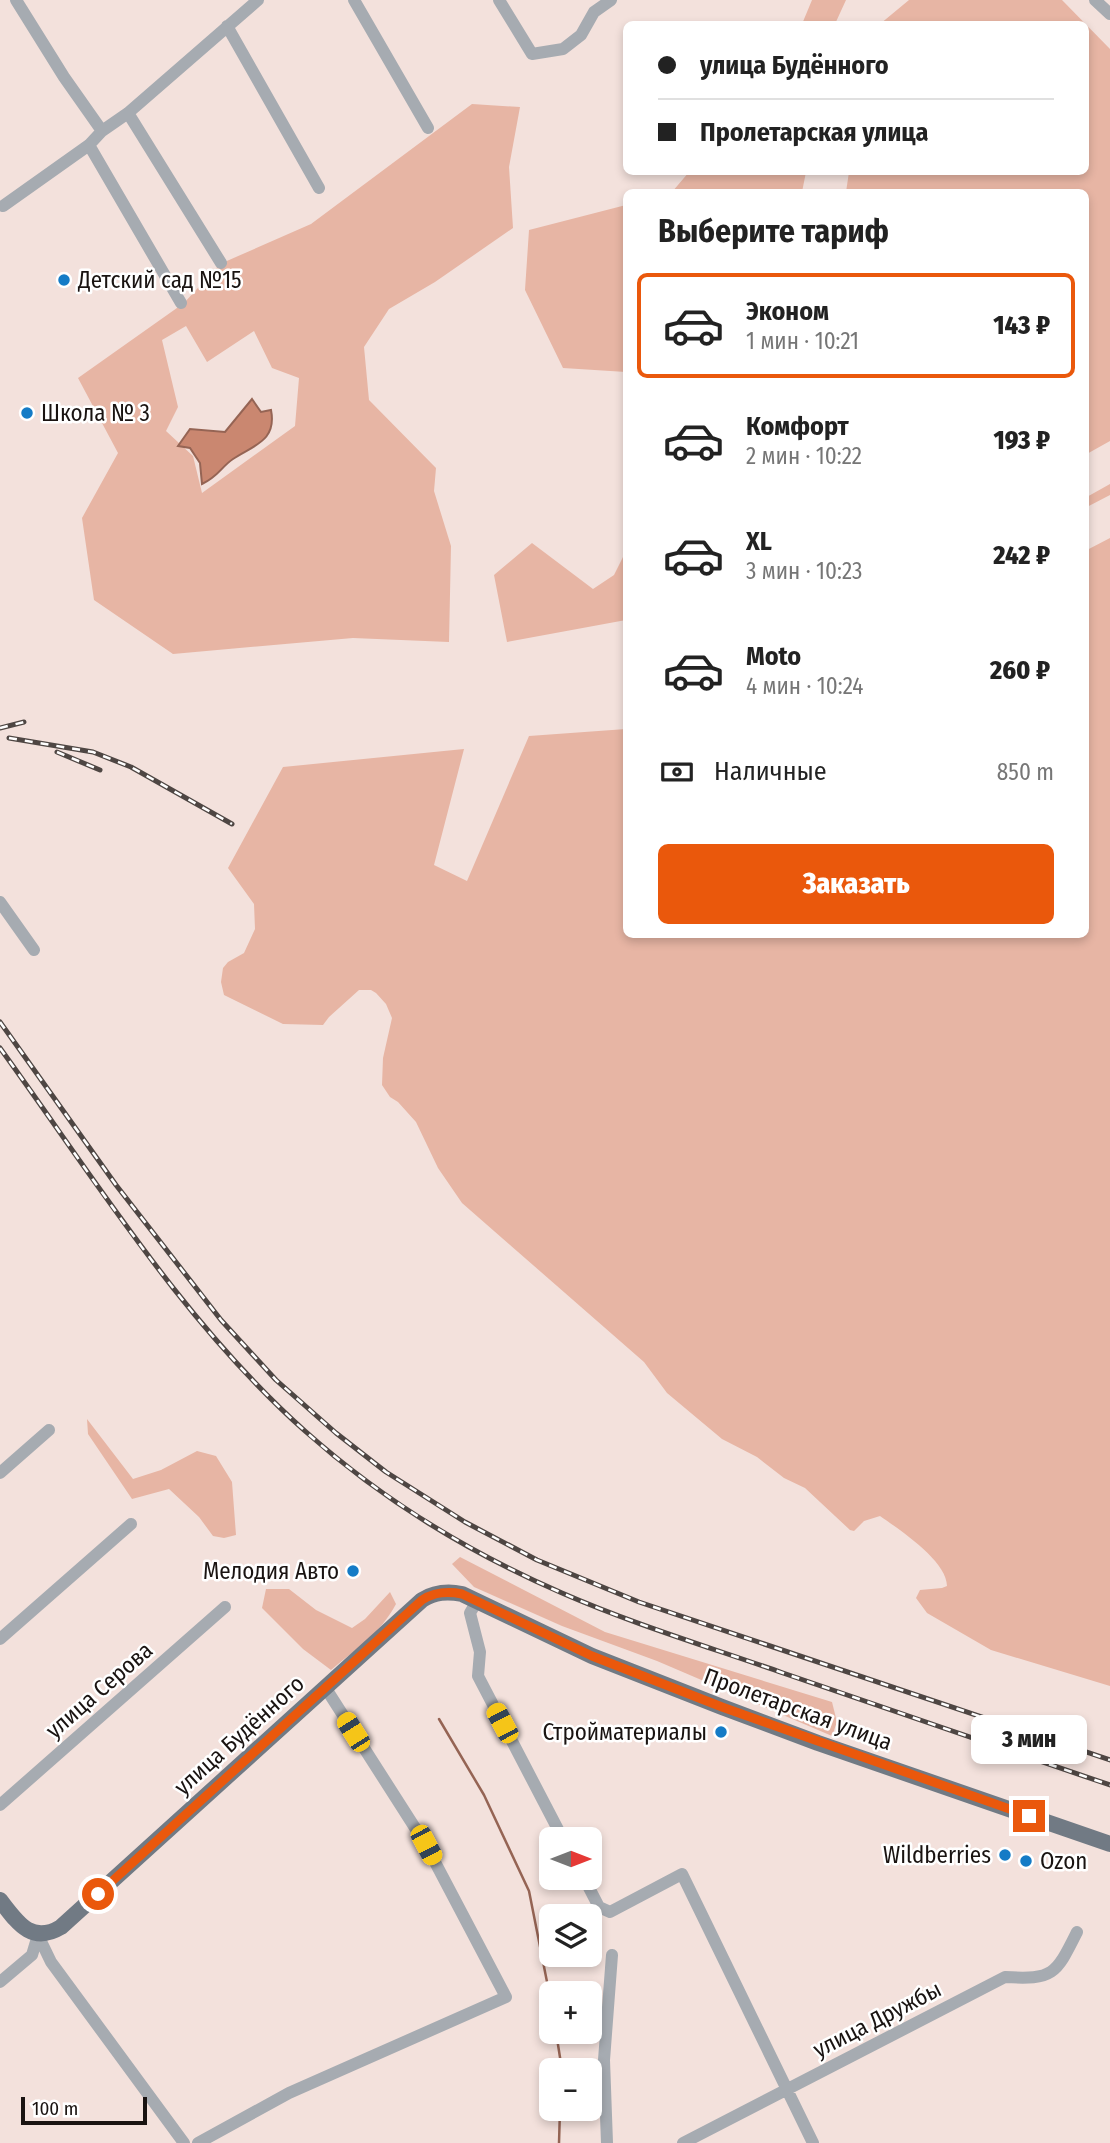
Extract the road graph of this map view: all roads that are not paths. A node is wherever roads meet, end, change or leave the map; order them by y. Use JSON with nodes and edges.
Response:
{"nodes":[{"id":1,"x":16,"y":0,"type":"edge"},
{"id":2,"x":258,"y":0,"type":"edge"},
{"id":3,"x":354,"y":0,"type":"edge"},
{"id":4,"x":499,"y":0,"type":"edge"},
{"id":5,"x":611,"y":0,"type":"edge"},
{"id":6,"x":1095,"y":0,"type":"edge"},
{"id":7,"x":1110,"y":14,"type":"edge"},
{"id":8,"x":227,"y":26,"type":"junction"},
{"id":9,"x":128,"y":113,"type":"junction"},
{"id":10,"x":428,"y":128,"type":"dead end"},
{"id":11,"x":102,"y":131,"type":"junction"},
{"id":12,"x":89,"y":145,"type":"junction"},
{"id":13,"x":319,"y":188,"type":"dead end"},
{"id":14,"x":3,"y":206,"type":"dead end"},
{"id":15,"x":221,"y":263,"type":"dead end"},
{"id":16,"x":181,"y":303,"type":"dead end"},
{"id":17,"x":0,"y":902,"type":"edge"},
{"id":18,"x":34,"y":950,"type":"dead end"},
{"id":19,"x":49,"y":1430,"type":"dead end"},
{"id":20,"x":0,"y":1473,"type":"edge"},
{"id":21,"x":131,"y":1524,"type":"dead end"},
{"id":22,"x":477,"y":1601,"type":"junction"},
{"id":23,"x":225,"y":1606,"type":"dead end"},
{"id":24,"x":0,"y":1639,"type":"edge"},
{"id":25,"x":325,"y":1687,"type":"junction"},
{"id":26,"x":0,"y":1805,"type":"edge"},
{"id":27,"x":557,"y":1827,"type":"edge"},
{"id":28,"x":1110,"y":1844,"type":"edge"},
{"id":29,"x":590,"y":1890,"type":"edge"},
{"id":30,"x":0,"y":1900,"type":"edge"},
{"id":31,"x":1077,"y":1932,"type":"dead end"},
{"id":32,"x":38,"y":1935,"type":"junction"},
{"id":33,"x":612,"y":1955,"type":"dead end"},
{"id":34,"x":0,"y":1982,"type":"edge"},
{"id":35,"x":786,"y":2088,"type":"junction"},
{"id":36,"x":184,"y":2143,"type":"edge"},
{"id":37,"x":198,"y":2143,"type":"edge"},
{"id":38,"x":607,"y":2143,"type":"edge"},
{"id":39,"x":684,"y":2143,"type":"edge"},
{"id":40,"x":813,"y":2143,"type":"edge"}],
"edges":[{"from":1,"to":11,"type":"street"},
{"from":2,"to":8,"type":"street"},
{"from":3,"to":10,"type":"street"},
{"from":4,"to":5,"type":"street"},
{"from":6,"to":7,"type":"street"},
{"from":8,"to":9,"type":"street"},
{"from":8,"to":13,"type":"street"},
{"from":9,"to":11,"type":"street"},
{"from":9,"to":15,"type":"street"},
{"from":11,"to":12,"type":"street"},
{"from":12,"to":14,"type":"street"},
{"from":12,"to":16,"type":"street"},
{"from":17,"to":18,"type":"street"},
{"from":19,"to":20,"type":"street"},
{"from":21,"to":24,"type":"street"},
{"from":22,"to":25,"type":"main road","name":"улица Будённого"},
{"from":22,"to":27,"type":"street"},
{"from":22,"to":28,"type":"main road","name":"Пролетарская улица"},
{"from":23,"to":26,"type":"street","name":"улица Серова"},
{"from":25,"to":32,"type":"main road","name":"улица Будённого"},
{"from":25,"to":37,"type":"street"},
{"from":29,"to":35,"type":"street"},
{"from":30,"to":32,"type":"main road"},
{"from":31,"to":35,"type":"street","name":"улица Дружбы"},
{"from":32,"to":34,"type":"street"},
{"from":32,"to":36,"type":"street"},
{"from":33,"to":38,"type":"street"},
{"from":35,"to":39,"type":"street","name":"улица Дружбы"},
{"from":35,"to":40,"type":"street"}]}
